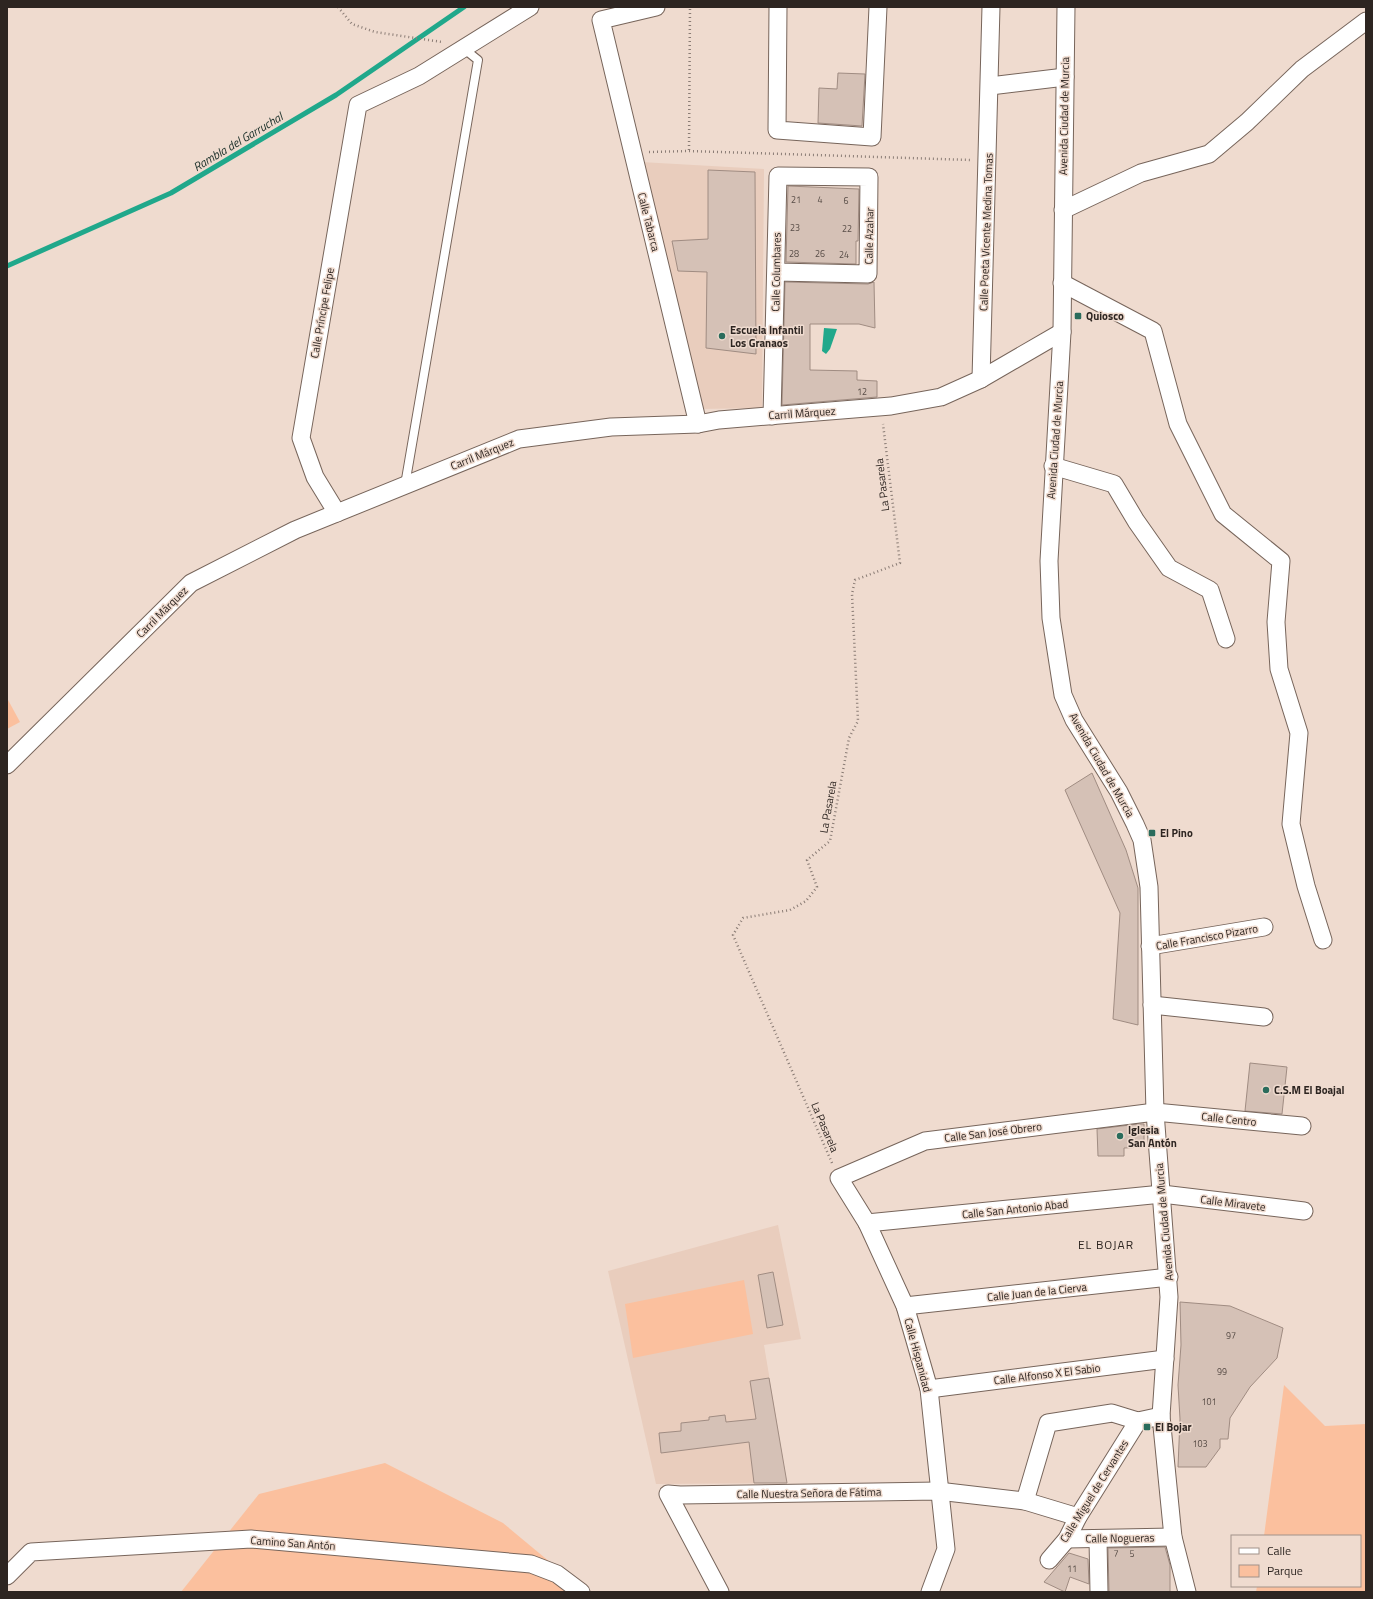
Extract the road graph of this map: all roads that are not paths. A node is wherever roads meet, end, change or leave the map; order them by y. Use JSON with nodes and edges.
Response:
{"nodes":[{"id":1,"x":530,"y":7,"type":"edge"},
{"id":2,"x":656,"y":7,"type":"edge"},
{"id":3,"x":778,"y":7,"type":"edge"},
{"id":4,"x":878,"y":7,"type":"edge"},
{"id":5,"x":991,"y":7,"type":"edge"},
{"id":6,"x":1066,"y":7,"type":"edge"},
{"id":7,"x":1366,"y":21,"type":"edge"},
{"id":8,"x":463,"y":48,"type":"junction"},
{"id":9,"x":1065,"y":77,"type":"junction"},
{"id":10,"x":990,"y":86,"type":"junction"},
{"id":11,"x":870,"y":177,"type":"joint"},
{"id":12,"x":1063,"y":210,"type":"junction"},
{"id":13,"x":776,"y":272,"type":"junction"},
{"id":14,"x":1062,"y":283,"type":"junction"},
{"id":15,"x":1062,"y":332,"type":"junction"},
{"id":16,"x":981,"y":379,"type":"junction"},
{"id":17,"x":772,"y":416,"type":"junction"},
{"id":18,"x":698,"y":424,"type":"junction"},
{"id":19,"x":1053,"y":466,"type":"junction"},
{"id":20,"x":405,"y":486,"type":"junction"},
{"id":21,"x":337,"y":513,"type":"junction"},
{"id":22,"x":1226,"y":639,"type":"dead end"},
{"id":23,"x":7,"y":765,"type":"edge"},
{"id":24,"x":1264,"y":927,"type":"dead end"},
{"id":25,"x":1323,"y":940,"type":"dead end"},
{"id":26,"x":1150,"y":946,"type":"junction"},
{"id":27,"x":1152,"y":1005,"type":"junction"},
{"id":28,"x":1264,"y":1017,"type":"dead end"},
{"id":29,"x":1155,"y":1112,"type":"junction"},
{"id":30,"x":1302,"y":1126,"type":"dead end"},
{"id":31,"x":839,"y":1178,"type":"joint"},
{"id":32,"x":1162,"y":1194,"type":"junction"},
{"id":33,"x":1304,"y":1211,"type":"dead end"},
{"id":34,"x":867,"y":1223,"type":"junction"},
{"id":35,"x":1169,"y":1277,"type":"junction"},
{"id":36,"x":906,"y":1306,"type":"junction"},
{"id":37,"x":1165,"y":1359,"type":"junction"},
{"id":38,"x":929,"y":1389,"type":"junction"},
{"id":39,"x":1161,"y":1416,"type":"junction"},
{"id":40,"x":1138,"y":1421,"type":"junction"},
{"id":41,"x":938,"y":1491,"type":"junction"},
{"id":42,"x":1025,"y":1501,"type":"junction"},
{"id":43,"x":1078,"y":1517,"type":"junction"},
{"id":44,"x":1173,"y":1538,"type":"junction"},
{"id":45,"x":1067,"y":1539,"type":"junction"},
{"id":46,"x":1098,"y":1539,"type":"junction"},
{"id":47,"x":1049,"y":1560,"type":"dead end"},
{"id":48,"x":7,"y":1576,"type":"edge"},
{"id":49,"x":581,"y":1592,"type":"edge"},
{"id":50,"x":720,"y":1592,"type":"edge"},
{"id":51,"x":930,"y":1592,"type":"edge"},
{"id":52,"x":1099,"y":1592,"type":"edge"},
{"id":53,"x":1187,"y":1592,"type":"edge"}],
"edges":[{"from":1,"to":8,"type":"street"},
{"from":2,"to":18,"type":"street","name":"Calle Tabarca"},
{"from":3,"to":4,"type":"street"},
{"from":5,"to":10,"type":"street","name":"Calle Poeta Vicente Medina Tomas"},
{"from":6,"to":9,"type":"street","name":"Avenida Ciudad de Murcia"},
{"from":7,"to":12,"type":"street"},
{"from":8,"to":20,"type":"lane"},
{"from":8,"to":21,"type":"street","name":"Calle Príncipe Felipe"},
{"from":9,"to":10,"type":"street"},
{"from":9,"to":12,"type":"street","name":"Avenida Ciudad de Murcia"},
{"from":10,"to":16,"type":"street","name":"Calle Poeta Vicente Medina Tomas"},
{"from":11,"to":13,"type":"street","name":"Calle Columbares"},
{"from":11,"to":13,"type":"street","name":"Calle Azahar"},
{"from":12,"to":14,"type":"street","name":"Avenida Ciudad de Murcia"},
{"from":13,"to":17,"type":"street","name":"Calle Columbares"},
{"from":14,"to":15,"type":"street","name":"Avenida Ciudad de Murcia"},
{"from":14,"to":25,"type":"street"},
{"from":15,"to":16,"type":"street","name":"Carril Márquez"},
{"from":15,"to":19,"type":"street","name":"Avenida Ciudad de Murcia"},
{"from":16,"to":17,"type":"street","name":"Carril Márquez"},
{"from":17,"to":18,"type":"street","name":"Carril Márquez"},
{"from":18,"to":20,"type":"street","name":"Carril Márquez"},
{"from":19,"to":22,"type":"street"},
{"from":19,"to":26,"type":"street","name":"Avenida Ciudad de Murcia"},
{"from":20,"to":21,"type":"street","name":"Carril Márquez"},
{"from":21,"to":23,"type":"street","name":"Carril Márquez"},
{"from":24,"to":26,"type":"street","name":"Calle Francisco Pizarro"},
{"from":26,"to":27,"type":"street","name":"Avenida Ciudad de Murcia"},
{"from":27,"to":28,"type":"street"},
{"from":27,"to":29,"type":"street","name":"Avenida Ciudad de Murcia"},
{"from":29,"to":30,"type":"street","name":"Calle Centro"},
{"from":29,"to":31,"type":"street","name":"Calle San José Obrero"},
{"from":29,"to":32,"type":"street","name":"Avenida Ciudad de Murcia"},
{"from":31,"to":34,"type":"street","name":"Calle Hispanidad"},
{"from":32,"to":33,"type":"street","name":"Calle Miravete"},
{"from":32,"to":34,"type":"street","name":"Calle San Antonio Abad"},
{"from":32,"to":35,"type":"street","name":"Avenida Ciudad de Murcia"},
{"from":34,"to":36,"type":"street","name":"Calle Hispanidad"},
{"from":35,"to":36,"type":"street","name":"Calle Juan de la Cierva"},
{"from":35,"to":37,"type":"street","name":"Avenida Ciudad de Murcia"},
{"from":36,"to":38,"type":"street","name":"Calle Hispanidad"},
{"from":37,"to":38,"type":"street","name":"Calle Alfonso X El Sabio"},
{"from":37,"to":39,"type":"street","name":"Avenida Ciudad de Murcia"},
{"from":38,"to":41,"type":"street","name":"Calle Hispanidad"},
{"from":39,"to":40,"type":"street"},
{"from":39,"to":44,"type":"street","name":"Avenida Ciudad de Murcia"},
{"from":40,"to":42,"type":"street"},
{"from":40,"to":43,"type":"street","name":"Calle Miguel de Cervantes"},
{"from":41,"to":42,"type":"street","name":"Calle Nuestra Señora de Fátima"},
{"from":41,"to":50,"type":"street","name":"Calle Nuestra Señora de Fátima"},
{"from":41,"to":51,"type":"street","name":"Calle Hispanidad"},
{"from":42,"to":43,"type":"street","name":"Calle Nuestra Señora de Fátima"},
{"from":43,"to":45,"type":"street","name":"Calle Miguel de Cervantes"},
{"from":44,"to":46,"type":"street","name":"Calle Nogueras"},
{"from":44,"to":53,"type":"street","name":"Avenida Ciudad de Murcia"},
{"from":45,"to":46,"type":"street","name":"Calle Nogueras"},
{"from":45,"to":47,"type":"street","name":"Calle Miguel de Cervantes"},
{"from":46,"to":52,"type":"street"},
{"from":48,"to":49,"type":"street","name":"Camino San Antón"}]}
